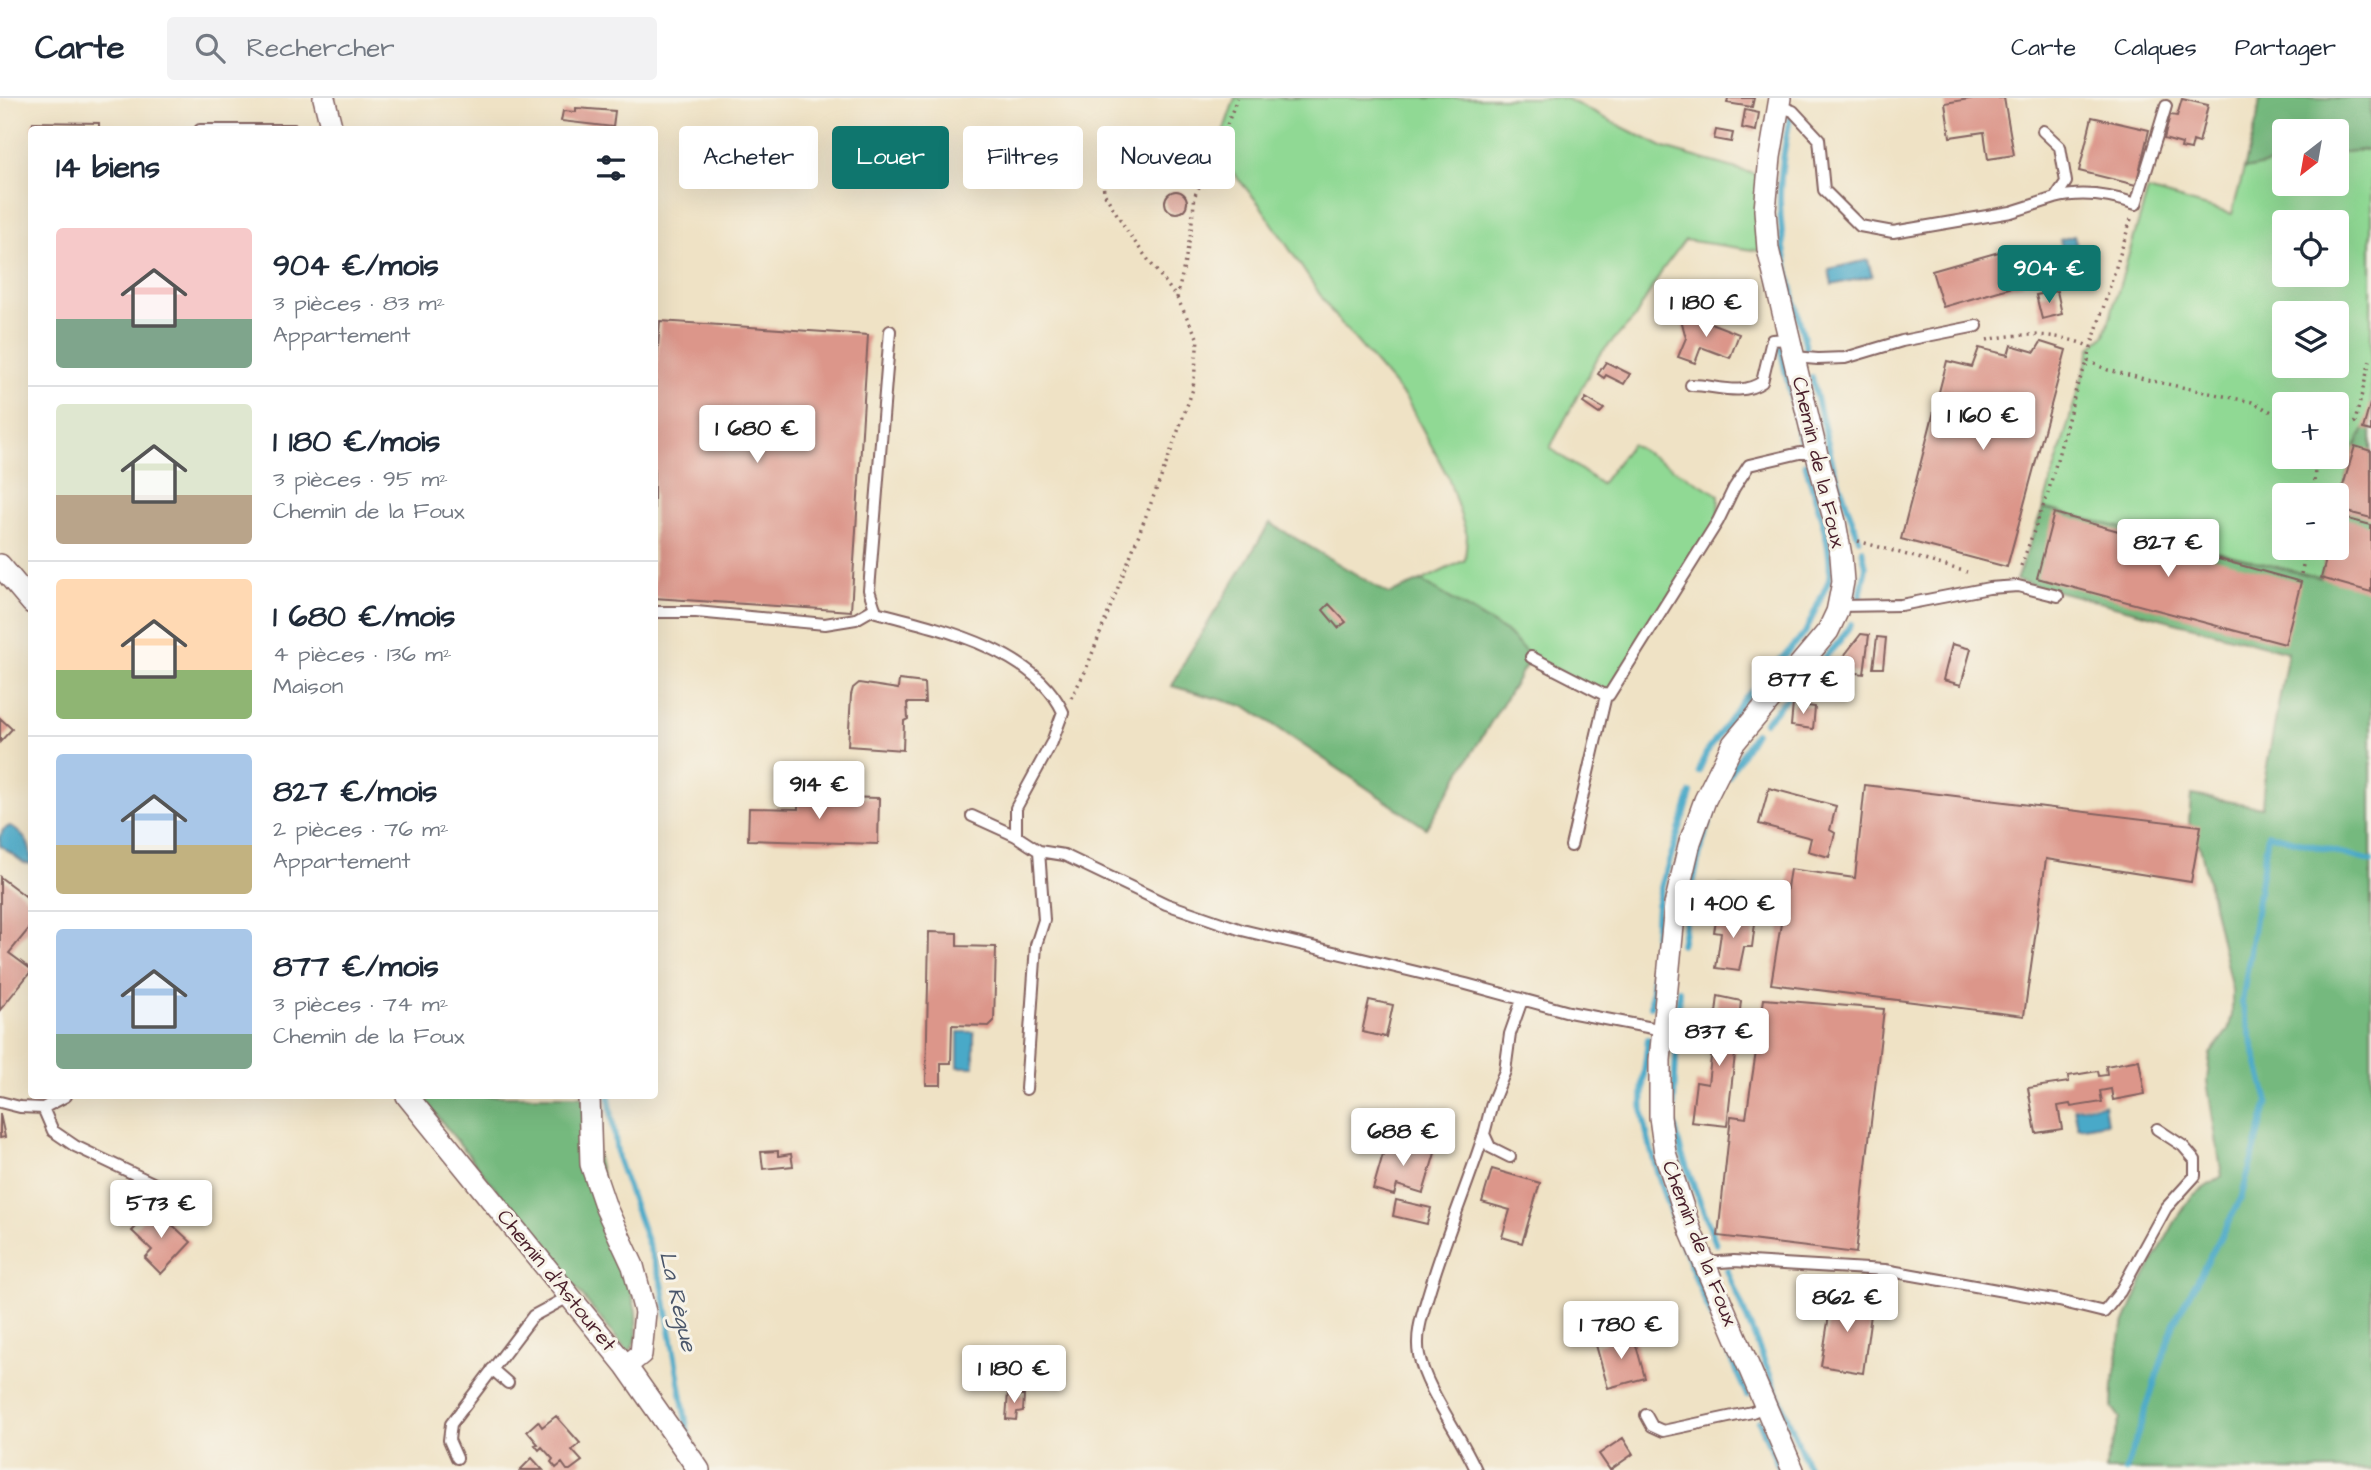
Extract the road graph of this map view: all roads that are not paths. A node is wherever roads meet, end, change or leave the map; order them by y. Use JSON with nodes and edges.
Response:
{"nodes":[{"id":1,"x":324,"y":98,"type":"edge"},
{"id":2,"x":1780,"y":102,"type":"edge"},
{"id":3,"x":2166,"y":107,"type":"dead end"},
{"id":4,"x":331,"y":126,"type":"edge"},
{"id":5,"x":2043,"y":131,"type":"dead end"},
{"id":6,"x":2055,"y":198,"type":"junction"},
{"id":7,"x":1977,"y":326,"type":"dead end"},
{"id":8,"x":890,"y":331,"type":"dead end"},
{"id":9,"x":1792,"y":348,"type":"junction"},
{"id":10,"x":1691,"y":385,"type":"dead end"},
{"id":11,"x":1817,"y":453,"type":"junction"},
{"id":12,"x":0,"y":565,"type":"edge"},
{"id":13,"x":2058,"y":596,"type":"dead end"},
{"id":14,"x":28,"y":598,"type":"edge"},
{"id":15,"x":1838,"y":607,"type":"junction"},
{"id":16,"x":875,"y":608,"type":"junction"},
{"id":17,"x":658,"y":612,"type":"edge"},
{"id":18,"x":1531,"y":657,"type":"dead end"},
{"id":19,"x":1606,"y":695,"type":"junction"},
{"id":20,"x":972,"y":816,"type":"dead end"},
{"id":21,"x":1016,"y":836,"type":"junction"},
{"id":22,"x":1571,"y":846,"type":"dead end"},
{"id":23,"x":1039,"y":851,"type":"junction"},
{"id":24,"x":1522,"y":1000,"type":"junction"},
{"id":25,"x":1663,"y":1030,"type":"junction"},
{"id":26,"x":1026,"y":1089,"type":"dead end"},
{"id":27,"x":60,"y":1099,"type":"edge"},
{"id":28,"x":409,"y":1099,"type":"edge"},
{"id":29,"x":589,"y":1099,"type":"edge"},
{"id":30,"x":0,"y":1102,"type":"edge"},
{"id":31,"x":43,"y":1108,"type":"junction"},
{"id":32,"x":2157,"y":1129,"type":"dead end"},
{"id":33,"x":1485,"y":1134,"type":"junction"},
{"id":34,"x":1510,"y":1157,"type":"dead end"},
{"id":35,"x":157,"y":1185,"type":"dead end"},
{"id":36,"x":1704,"y":1263,"type":"junction"},
{"id":37,"x":570,"y":1297,"type":"junction"},
{"id":38,"x":626,"y":1366,"type":"junction"},
{"id":39,"x":492,"y":1369,"type":"junction"},
{"id":40,"x":508,"y":1383,"type":"dead end"},
{"id":41,"x":1767,"y":1406,"type":"junction"},
{"id":42,"x":1646,"y":1415,"type":"dead end"},
{"id":43,"x":457,"y":1458,"type":"dead end"},
{"id":44,"x":699,"y":1470,"type":"edge"},
{"id":45,"x":1476,"y":1470,"type":"edge"},
{"id":46,"x":1793,"y":1470,"type":"edge"}],
"edges":[{"from":1,"to":4,"type":"street"},
{"from":2,"to":6,"type":"lane"},
{"from":2,"to":9,"type":"street","name":"Chemin de la Foux"},
{"from":3,"to":6,"type":"lane"},
{"from":5,"to":6,"type":"lane"},
{"from":7,"to":9,"type":"lane"},
{"from":8,"to":16,"type":"lane"},
{"from":9,"to":10,"type":"lane"},
{"from":9,"to":11,"type":"street","name":"Chemin de la Foux"},
{"from":11,"to":15,"type":"street","name":"Chemin de la Foux"},
{"from":11,"to":19,"type":"lane"},
{"from":12,"to":14,"type":"street"},
{"from":13,"to":15,"type":"lane"},
{"from":15,"to":25,"type":"street","name":"Chemin de la Foux"},
{"from":16,"to":17,"type":"lane"},
{"from":16,"to":21,"type":"lane"},
{"from":18,"to":19,"type":"lane"},
{"from":19,"to":22,"type":"lane"},
{"from":20,"to":21,"type":"lane"},
{"from":21,"to":23,"type":"lane"},
{"from":23,"to":24,"type":"lane"},
{"from":23,"to":26,"type":"lane"},
{"from":24,"to":25,"type":"lane"},
{"from":24,"to":33,"type":"lane"},
{"from":25,"to":36,"type":"street","name":"Chemin de la Foux"},
{"from":27,"to":31,"type":"lane"},
{"from":28,"to":37,"type":"street","name":"Chemin d'Astouret"},
{"from":29,"to":38,"type":"street"},
{"from":30,"to":31,"type":"lane"},
{"from":31,"to":35,"type":"lane"},
{"from":32,"to":36,"type":"lane"},
{"from":33,"to":34,"type":"lane"},
{"from":33,"to":45,"type":"lane"},
{"from":36,"to":41,"type":"street","name":"Chemin de la Foux"},
{"from":37,"to":38,"type":"street","name":"Chemin d'Astouret"},
{"from":37,"to":39,"type":"lane"},
{"from":38,"to":44,"type":"street","name":"Chemin d'Astouret"},
{"from":39,"to":40,"type":"lane"},
{"from":39,"to":43,"type":"lane"},
{"from":41,"to":42,"type":"lane"},
{"from":41,"to":46,"type":"street","name":"Chemin de la Foux"}]}
